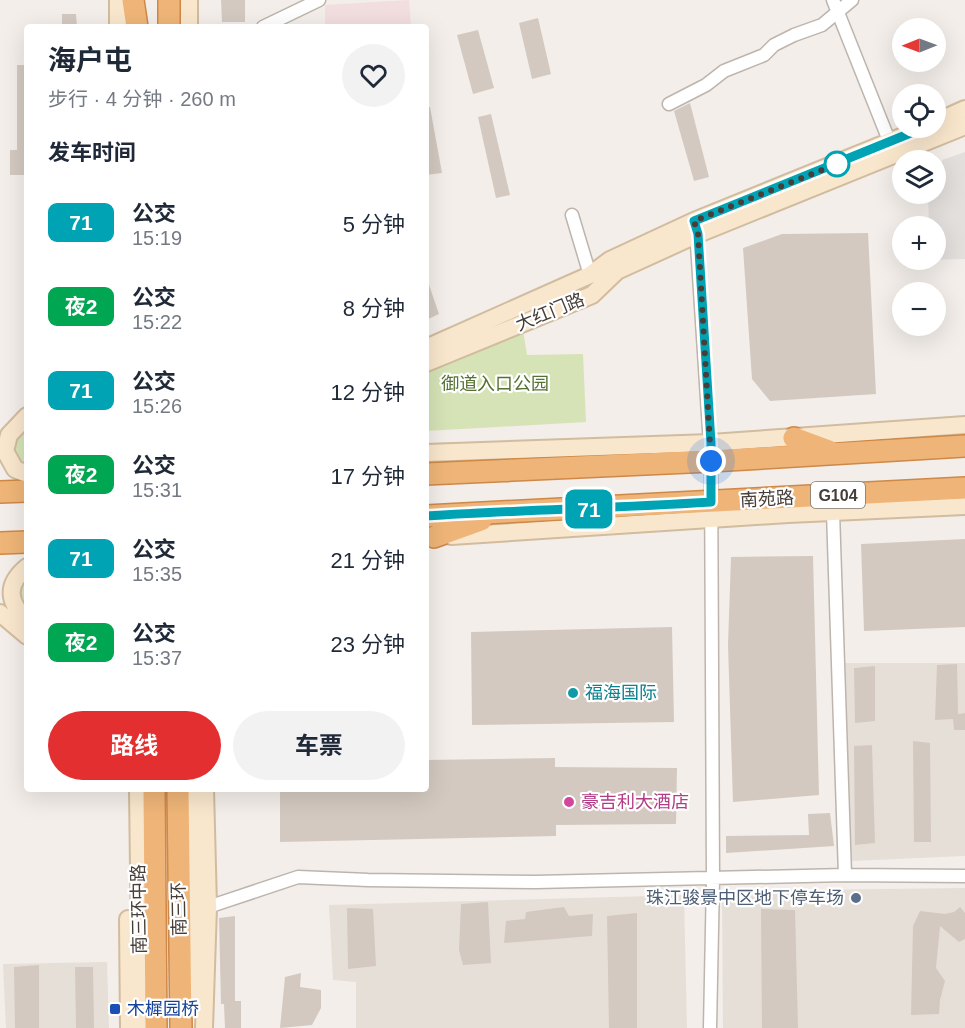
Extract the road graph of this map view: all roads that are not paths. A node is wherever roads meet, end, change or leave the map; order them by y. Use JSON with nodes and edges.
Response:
{"nodes":[{"id":1,"x":118,"y":0,"type":"edge"},
{"id":2,"x":132,"y":0,"type":"edge"},
{"id":3,"x":147,"y":0,"type":"edge"},
{"id":4,"x":169,"y":0,"type":"edge"},
{"id":5,"x":189,"y":0,"type":"edge"},
{"id":6,"x":319,"y":0,"type":"edge"},
{"id":7,"x":852,"y":0,"type":"edge"},
{"id":8,"x":835,"y":6,"type":"edge"},
{"id":9,"x":118,"y":24,"type":"edge"},
{"id":10,"x":130,"y":24,"type":"edge"},
{"id":11,"x":136,"y":24,"type":"edge"},
{"id":12,"x":147,"y":24,"type":"edge"},
{"id":13,"x":169,"y":24,"type":"edge"},
{"id":14,"x":189,"y":24,"type":"edge"},
{"id":15,"x":269,"y":24,"type":"edge"},
{"id":16,"x":669,"y":104,"type":"dead end"},
{"id":17,"x":965,"y":109,"type":"edge"},
{"id":18,"x":946,"y":118,"type":"edge"},
{"id":19,"x":965,"y":126,"type":"edge"},
{"id":20,"x":901,"y":138,"type":"edge"},
{"id":21,"x":890,"y":143,"type":"junction"},
{"id":22,"x":572,"y":215,"type":"dead end"},
{"id":23,"x":696,"y":228,"type":"junction"},
{"id":24,"x":591,"y":275,"type":"junction"},
{"id":25,"x":429,"y":347,"type":"edge"},
{"id":26,"x":429,"y":362,"type":"edge"},
{"id":27,"x":24,"y":404,"type":"edge"},
{"id":28,"x":24,"y":419,"type":"edge"},
{"id":29,"x":965,"y":425,"type":"edge"},
{"id":30,"x":0,"y":432,"type":"edge"},
{"id":31,"x":965,"y":432,"type":"edge"},
{"id":32,"x":794,"y":438,"type":"junction"},
{"id":33,"x":965,"y":446,"type":"edge"},
{"id":34,"x":924,"y":448,"type":"junction"},
{"id":35,"x":711,"y":452,"type":"junction"},
{"id":36,"x":429,"y":453,"type":"edge"},
{"id":37,"x":836,"y":454,"type":"junction"},
{"id":38,"x":429,"y":462,"type":"edge"},
{"id":39,"x":0,"y":468,"type":"edge"},
{"id":40,"x":486,"y":473,"type":"junction"},
{"id":41,"x":24,"y":474,"type":"edge"},
{"id":42,"x":429,"y":474,"type":"edge"},
{"id":43,"x":24,"y":475,"type":"edge"},
{"id":44,"x":965,"y":488,"type":"edge"},
{"id":45,"x":24,"y":491,"type":"edge"},
{"id":46,"x":0,"y":492,"type":"edge"},
{"id":47,"x":965,"y":506,"type":"edge"},
{"id":48,"x":506,"y":511,"type":"junction"},
{"id":49,"x":710,"y":511,"type":"junction"},
{"id":50,"x":833,"y":512,"type":"junction"},
{"id":51,"x":429,"y":516,"type":"edge"},
{"id":52,"x":430,"y":538,"type":"edge"},
{"id":53,"x":24,"y":542,"type":"edge"},
{"id":54,"x":0,"y":543,"type":"edge"},
{"id":55,"x":24,"y":567,"type":"edge"},
{"id":56,"x":24,"y":569,"type":"edge"},
{"id":57,"x":0,"y":574,"type":"edge"},
{"id":58,"x":0,"y":613,"type":"edge"},
{"id":59,"x":24,"y":618,"type":"edge"},
{"id":60,"x":24,"y":633,"type":"edge"},
{"id":61,"x":127,"y":792,"type":"edge"},
{"id":62,"x":138,"y":792,"type":"edge"},
{"id":63,"x":153,"y":792,"type":"edge"},
{"id":64,"x":178,"y":792,"type":"edge"},
{"id":65,"x":191,"y":792,"type":"edge"},
{"id":66,"x":205,"y":792,"type":"edge"},
{"id":67,"x":845,"y":875,"type":"junction"},
{"id":68,"x":965,"y":876,"type":"edge"},
{"id":69,"x":713,"y":879,"type":"junction"},
{"id":70,"x":208,"y":907,"type":"junction"},
{"id":71,"x":129,"y":1028,"type":"edge"},
{"id":72,"x":141,"y":1028,"type":"edge"},
{"id":73,"x":156,"y":1028,"type":"edge"},
{"id":74,"x":181,"y":1028,"type":"edge"},
{"id":75,"x":195,"y":1028,"type":"edge"},
{"id":76,"x":204,"y":1028,"type":"edge"},
{"id":77,"x":710,"y":1028,"type":"edge"}],
"edges":[{"from":1,"to":9,"type":"street"},
{"from":2,"to":10,"type":"street"},
{"from":2,"to":11,"type":"highway"},
{"from":3,"to":12,"type":"highway"},
{"from":4,"to":13,"type":"highway"},
{"from":5,"to":14,"type":"street"},
{"from":6,"to":15,"type":"street"},
{"from":7,"to":8,"type":"street"},
{"from":8,"to":16,"type":"street"},
{"from":8,"to":21,"type":"street"},
{"from":17,"to":18,"type":"street"},
{"from":19,"to":23,"type":"street","name":"大红门路"},
{"from":20,"to":21,"type":"street","name":"大红门路"},
{"from":21,"to":23,"type":"street","name":"大红门路"},
{"from":22,"to":24,"type":"street"},
{"from":23,"to":24,"type":"street","name":"大红门路"},
{"from":23,"to":26,"type":"street","name":"大红门路"},
{"from":23,"to":35,"type":"street"},
{"from":24,"to":25,"type":"street","name":"大红门路"},
{"from":27,"to":30,"type":"street"},
{"from":28,"to":41,"type":"street"},
{"from":29,"to":32,"type":"street"},
{"from":31,"to":34,"type":"highway"},
{"from":32,"to":35,"type":"street"},
{"from":32,"to":37,"type":"highway"},
{"from":33,"to":34,"type":"highway","number":"G104"},
{"from":34,"to":37,"type":"highway","number":"G104"},
{"from":35,"to":36,"type":"street"},
{"from":35,"to":37,"type":"highway","number":"G104"},
{"from":35,"to":40,"type":"highway","number":"G104"},
{"from":35,"to":49,"type":"street"},
{"from":38,"to":40,"type":"highway"},
{"from":39,"to":43,"type":"street"},
{"from":40,"to":42,"type":"highway","number":"G104"},
{"from":44,"to":49,"type":"highway","name":"南苑路","number":"G104"},
{"from":45,"to":46,"type":"highway"},
{"from":47,"to":50,"type":"street"},
{"from":48,"to":49,"type":"highway","name":"南苑路","number":"G104"},
{"from":48,"to":51,"type":"highway","name":"南苑路","number":"G104"},
{"from":48,"to":52,"type":"highway"},
{"from":49,"to":50,"type":"street"},
{"from":49,"to":52,"type":"street"},
{"from":49,"to":69,"type":"street"},
{"from":50,"to":67,"type":"street"},
{"from":53,"to":54,"type":"highway"},
{"from":55,"to":57,"type":"street"},
{"from":56,"to":59,"type":"street"},
{"from":58,"to":60,"type":"street"},
{"from":61,"to":71,"type":"street"},
{"from":62,"to":72,"type":"street","name":"南三环中路"},
{"from":63,"to":73,"type":"highway","name":"南三环"},
{"from":64,"to":74,"type":"highway","name":"南三环"},
{"from":65,"to":75,"type":"street"},
{"from":66,"to":70,"type":"street"},
{"from":67,"to":68,"type":"street"},
{"from":67,"to":69,"type":"street"},
{"from":69,"to":70,"type":"street"},
{"from":69,"to":77,"type":"street"},
{"from":70,"to":76,"type":"street"}]}
